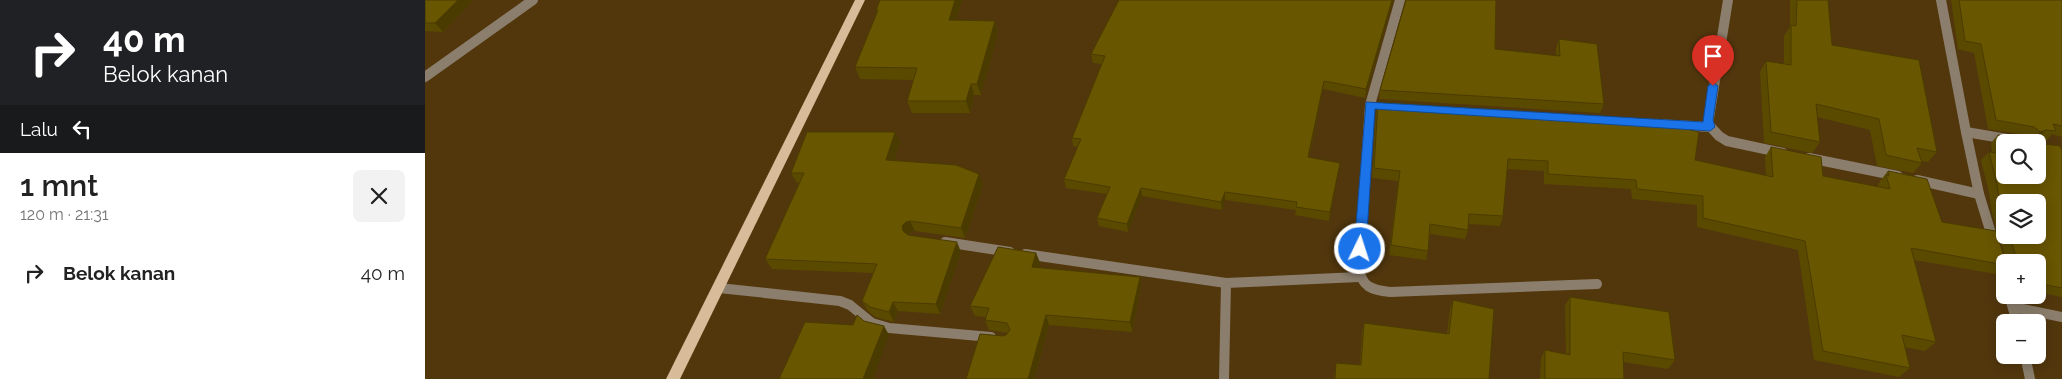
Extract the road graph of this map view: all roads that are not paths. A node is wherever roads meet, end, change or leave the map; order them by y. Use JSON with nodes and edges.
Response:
{"nodes":[{"id":1,"x":533,"y":0,"type":"edge"},
{"id":2,"x":860,"y":0,"type":"edge"},
{"id":3,"x":1400,"y":0,"type":"edge"},
{"id":4,"x":1728,"y":0,"type":"edge"},
{"id":5,"x":1941,"y":0,"type":"edge"},
{"id":6,"x":425,"y":77,"type":"edge"},
{"id":7,"x":1643,"y":123,"type":"edge"},
{"id":8,"x":1710,"y":127,"type":"junction"},
{"id":9,"x":1966,"y":132,"type":"junction"},
{"id":10,"x":1996,"y":137,"type":"edge"},
{"id":11,"x":1979,"y":194,"type":"junction"},
{"id":12,"x":933,"y":241,"type":"edge"},
{"id":13,"x":1997,"y":254,"type":"edge"},
{"id":14,"x":1359,"y":277,"type":"junction"},
{"id":15,"x":1226,"y":283,"type":"junction"},
{"id":16,"x":1597,"y":284,"type":"dead end"},
{"id":17,"x":719,"y":288,"type":"junction"},
{"id":18,"x":2012,"y":304,"type":"edge"},
{"id":19,"x":2013,"y":307,"type":"junction"},
{"id":20,"x":2015,"y":314,"type":"edge"},
{"id":21,"x":2062,"y":317,"type":"edge"},
{"id":22,"x":1007,"y":339,"type":"edge"},
{"id":23,"x":2027,"y":364,"type":"edge"},
{"id":24,"x":673,"y":379,"type":"edge"},
{"id":25,"x":1224,"y":379,"type":"edge"},
{"id":26,"x":2030,"y":379,"type":"edge"}],
"edges":[{"from":1,"to":6,"type":"street"},
{"from":2,"to":17,"type":"main road"},
{"from":3,"to":14,"type":"street"},
{"from":4,"to":8,"type":"street"},
{"from":5,"to":9,"type":"street"},
{"from":7,"to":8,"type":"street"},
{"from":8,"to":11,"type":"street"},
{"from":9,"to":10,"type":"street"},
{"from":9,"to":11,"type":"street"},
{"from":11,"to":13,"type":"street"},
{"from":12,"to":15,"type":"street"},
{"from":14,"to":15,"type":"street"},
{"from":14,"to":16,"type":"street"},
{"from":15,"to":25,"type":"street"},
{"from":17,"to":22,"type":"street"},
{"from":17,"to":24,"type":"main road"},
{"from":18,"to":19,"type":"street"},
{"from":19,"to":20,"type":"street"},
{"from":19,"to":21,"type":"street"},
{"from":23,"to":26,"type":"street"}]}
